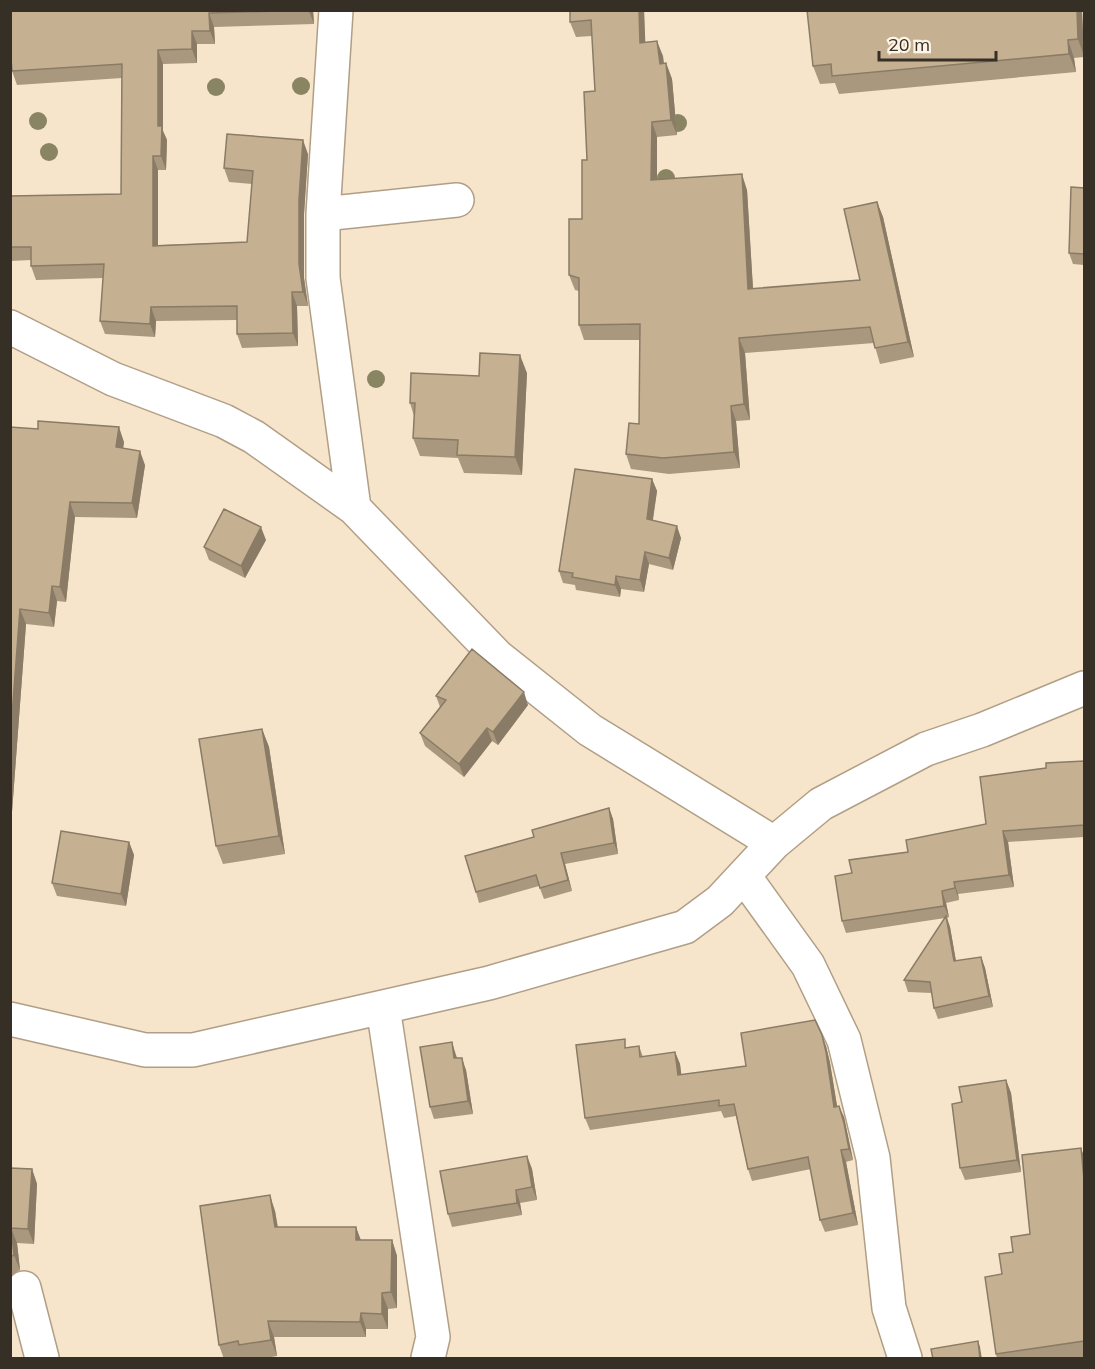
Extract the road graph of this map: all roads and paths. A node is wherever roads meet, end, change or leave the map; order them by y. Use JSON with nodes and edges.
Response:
{"nodes":[{"id":1,"x":336,"y":10,"type":"edge"},
{"id":2,"x":457,"y":200,"type":"dead end"},
{"id":3,"x":323,"y":214,"type":"junction"},
{"id":4,"x":10,"y":327,"type":"edge"},
{"id":5,"x":354,"y":508,"type":"junction"},
{"id":6,"x":1084,"y":687,"type":"edge"},
{"id":7,"x":774,"y":843,"type":"junction"},
{"id":8,"x":744,"y":876,"type":"junction"},
{"id":9,"x":383,"y":1007,"type":"junction"},
{"id":10,"x":10,"y":1019,"type":"edge"},
{"id":11,"x":24,"y":1288,"type":"dead end"},
{"id":12,"x":42,"y":1359,"type":"edge"},
{"id":13,"x":428,"y":1359,"type":"edge"},
{"id":14,"x":905,"y":1359,"type":"edge"}],
"edges":[{"from":1,"to":3,"type":"street"},
{"from":2,"to":3,"type":"street"},
{"from":3,"to":5,"type":"street"},
{"from":4,"to":5,"type":"street"},
{"from":5,"to":7,"type":"street"},
{"from":6,"to":7,"type":"street"},
{"from":7,"to":8,"type":"street"},
{"from":8,"to":9,"type":"street"},
{"from":8,"to":14,"type":"street"},
{"from":9,"to":10,"type":"street"},
{"from":9,"to":13,"type":"street"},
{"from":11,"to":12,"type":"street"}]}
